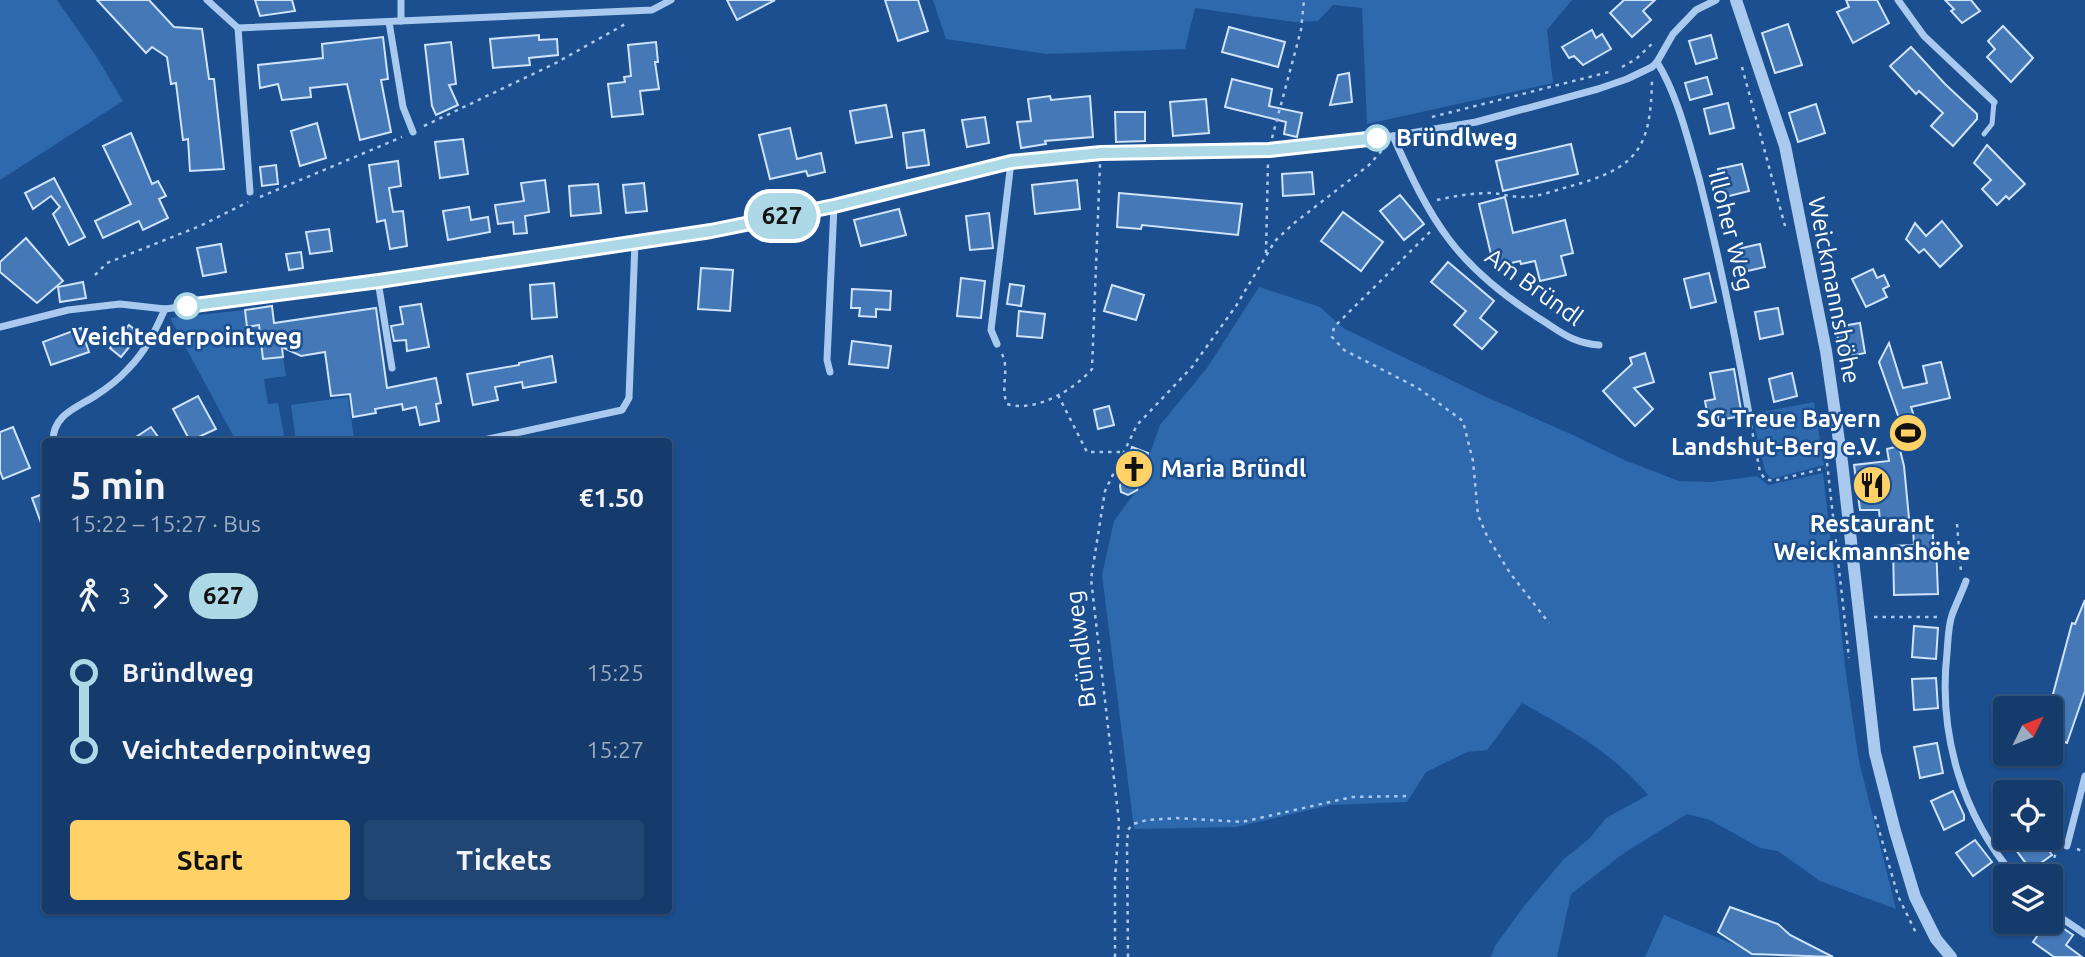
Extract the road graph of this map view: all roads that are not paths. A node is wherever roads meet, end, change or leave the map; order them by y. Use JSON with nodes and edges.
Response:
{"nodes":[{"id":1,"x":207,"y":0,"type":"edge"},
{"id":2,"x":401,"y":0,"type":"edge"},
{"id":3,"x":671,"y":0,"type":"edge"},
{"id":4,"x":1716,"y":0,"type":"edge"},
{"id":5,"x":1737,"y":0,"type":"edge"},
{"id":6,"x":1898,"y":0,"type":"edge"},
{"id":7,"x":401,"y":21,"type":"junction"},
{"id":8,"x":389,"y":22,"type":"junction"},
{"id":9,"x":238,"y":28,"type":"junction"},
{"id":10,"x":1655,"y":64,"type":"junction"},
{"id":11,"x":1994,"y":102,"type":"joint"},
{"id":12,"x":413,"y":132,"type":"road end"},
{"id":13,"x":1984,"y":134,"type":"dead end"},
{"id":14,"x":1393,"y":136,"type":"junction"},
{"id":15,"x":1011,"y":162,"type":"junction"},
{"id":16,"x":250,"y":192,"type":"dead end"},
{"id":17,"x":834,"y":206,"type":"junction"},
{"id":18,"x":635,"y":242,"type":"junction"},
{"id":19,"x":379,"y":281,"type":"junction"},
{"id":20,"x":165,"y":309,"type":"junction"},
{"id":21,"x":0,"y":327,"type":"edge"},
{"id":22,"x":997,"y":344,"type":"road end"},
{"id":23,"x":1599,"y":345,"type":"dead end"},
{"id":24,"x":392,"y":368,"type":"dead end"},
{"id":25,"x":830,"y":372,"type":"dead end"},
{"id":26,"x":1749,"y":414,"type":"road end"},
{"id":27,"x":53,"y":438,"type":"edge"},
{"id":28,"x":494,"y":438,"type":"edge"},
{"id":29,"x":1966,"y":581,"type":"road end"},
{"id":30,"x":2085,"y":776,"type":"edge"},
{"id":31,"x":2067,"y":846,"type":"road end"},
{"id":32,"x":2005,"y":864,"type":"edge"},
{"id":33,"x":2063,"y":919,"type":"edge"},
{"id":34,"x":2085,"y":934,"type":"edge"},
{"id":35,"x":1951,"y":957,"type":"edge"}],
"edges":[{"from":1,"to":9,"type":"street"},
{"from":2,"to":7,"type":"street"},
{"from":3,"to":7,"type":"street"},
{"from":4,"to":10,"type":"street"},
{"from":5,"to":35,"type":"street","name":"Weickmannshöhe"},
{"from":6,"to":11,"type":"street"},
{"from":7,"to":8,"type":"street"},
{"from":8,"to":9,"type":"street"},
{"from":8,"to":12,"type":"street"},
{"from":9,"to":16,"type":"street"},
{"from":10,"to":14,"type":"street"},
{"from":10,"to":26,"type":"street","name":"Illoher Weg"},
{"from":11,"to":13,"type":"lane"},
{"from":14,"to":15,"type":"street"},
{"from":14,"to":23,"type":"street","name":"Am Bründl"},
{"from":15,"to":17,"type":"street"},
{"from":15,"to":22,"type":"street"},
{"from":17,"to":18,"type":"street"},
{"from":17,"to":25,"type":"street"},
{"from":18,"to":19,"type":"street"},
{"from":18,"to":28,"type":"street"},
{"from":19,"to":20,"type":"street"},
{"from":19,"to":24,"type":"street"},
{"from":20,"to":21,"type":"street"},
{"from":20,"to":27,"type":"street"},
{"from":29,"to":32,"type":"street"},
{"from":30,"to":31,"type":"street"},
{"from":33,"to":34,"type":"street"}]}
